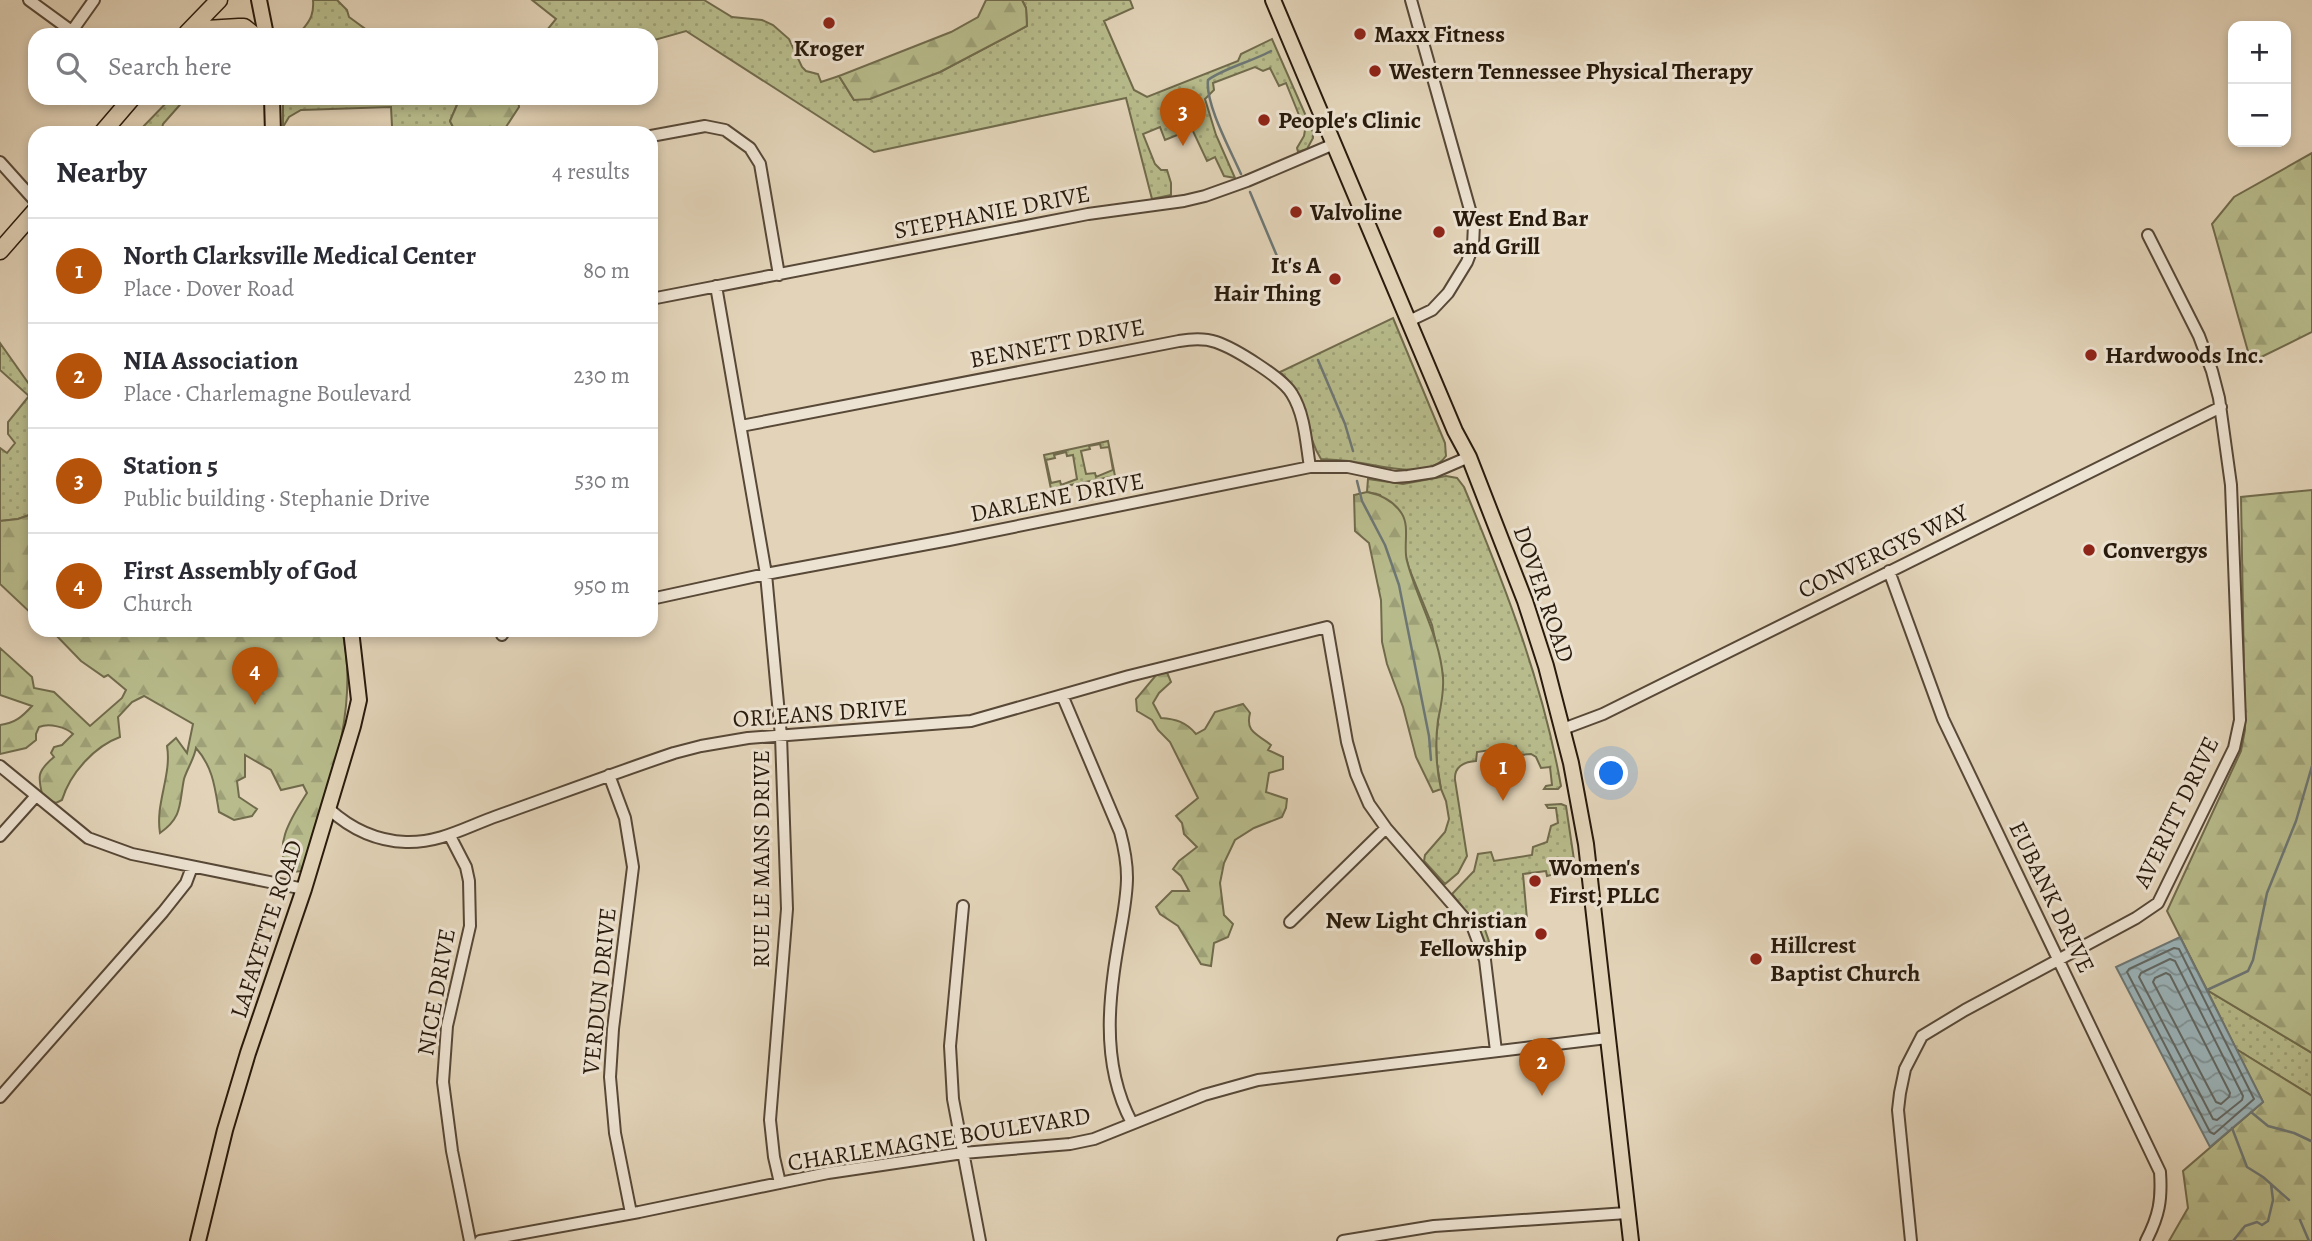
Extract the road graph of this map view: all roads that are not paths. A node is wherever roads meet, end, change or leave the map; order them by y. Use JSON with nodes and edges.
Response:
{"nodes":[{"id":1,"x":29,"y":0,"type":"edge"},
{"id":2,"x":94,"y":0,"type":"edge"},
{"id":3,"x":219,"y":0,"type":"edge"},
{"id":4,"x":259,"y":0,"type":"edge"},
{"id":5,"x":1273,"y":0,"type":"edge"},
{"id":6,"x":1411,"y":0,"type":"edge"},
{"id":7,"x":68,"y":28,"type":"edge"},
{"id":8,"x":78,"y":28,"type":"edge"},
{"id":9,"x":192,"y":28,"type":"edge"},
{"id":10,"x":265,"y":28,"type":"edge"},
{"id":11,"x":126,"y":105,"type":"edge"},
{"id":12,"x":272,"y":105,"type":"edge"},
{"id":13,"x":109,"y":126,"type":"edge"},
{"id":14,"x":273,"y":126,"type":"edge"},
{"id":15,"x":658,"y":135,"type":"edge"},
{"id":16,"x":1334,"y":144,"type":"junction"},
{"id":17,"x":0,"y":162,"type":"edge"},
{"id":18,"x":28,"y":193,"type":"edge"},
{"id":19,"x":28,"y":219,"type":"edge"},
{"id":20,"x":2148,"y":235,"type":"dead end"},
{"id":21,"x":0,"y":251,"type":"edge"},
{"id":22,"x":779,"y":275,"type":"junction"},
{"id":23,"x":716,"y":286,"type":"junction"},
{"id":24,"x":658,"y":298,"type":"edge"},
{"id":25,"x":1409,"y":321,"type":"junction"},
{"id":26,"x":2221,"y":407,"type":"junction"},
{"id":27,"x":741,"y":426,"type":"junction"},
{"id":28,"x":1469,"y":457,"type":"junction"},
{"id":29,"x":1310,"y":467,"type":"junction"},
{"id":30,"x":1889,"y":571,"type":"junction"},
{"id":31,"x":766,"y":574,"type":"junction"},
{"id":32,"x":658,"y":597,"type":"edge"},
{"id":33,"x":352,"y":637,"type":"edge"},
{"id":34,"x":1062,"y":695,"type":"junction"},
{"id":35,"x":1563,"y":729,"type":"junction"},
{"id":36,"x":781,"y":736,"type":"junction"},
{"id":37,"x":0,"y":766,"type":"edge"},
{"id":38,"x":609,"y":775,"type":"junction"},
{"id":39,"x":35,"y":797,"type":"junction"},
{"id":40,"x":329,"y":809,"type":"junction"},
{"id":41,"x":1386,"y":828,"type":"junction"},
{"id":42,"x":0,"y":836,"type":"edge"},
{"id":43,"x":450,"y":836,"type":"junction"},
{"id":44,"x":192,"y":867,"type":"junction"},
{"id":45,"x":304,"y":889,"type":"junction"},
{"id":46,"x":963,"y":906,"type":"dead end"},
{"id":47,"x":1290,"y":922,"type":"dead end"},
{"id":48,"x":2059,"y":959,"type":"junction"},
{"id":49,"x":1607,"y":1038,"type":"junction"},
{"id":50,"x":1496,"y":1051,"type":"junction"},
{"id":51,"x":0,"y":1097,"type":"edge"},
{"id":52,"x":1132,"y":1123,"type":"junction"},
{"id":53,"x":963,"y":1153,"type":"junction"},
{"id":54,"x":780,"y":1184,"type":"junction"},
{"id":55,"x":631,"y":1213,"type":"junction"},
{"id":56,"x":1627,"y":1213,"type":"junction"},
{"id":57,"x":198,"y":1241,"type":"edge"},
{"id":58,"x":470,"y":1241,"type":"edge"},
{"id":59,"x":480,"y":1241,"type":"edge"},
{"id":60,"x":980,"y":1241,"type":"edge"},
{"id":61,"x":1343,"y":1241,"type":"edge"},
{"id":62,"x":1631,"y":1241,"type":"edge"},
{"id":63,"x":1911,"y":1241,"type":"edge"},
{"id":64,"x":2146,"y":1241,"type":"edge"}],
"edges":[{"from":1,"to":7,"type":"street"},
{"from":2,"to":8,"type":"street"},
{"from":3,"to":9,"type":"highway"},
{"from":4,"to":10,"type":"main road"},
{"from":5,"to":16,"type":"main road","name":"DOVER ROAD"},
{"from":6,"to":25,"type":"street"},
{"from":11,"to":13,"type":"highway"},
{"from":12,"to":14,"type":"main road"},
{"from":15,"to":22,"type":"street"},
{"from":16,"to":22,"type":"street","name":"STEPHANIE DRIVE"},
{"from":16,"to":25,"type":"main road","name":"DOVER ROAD"},
{"from":17,"to":18,"type":"street"},
{"from":19,"to":21,"type":"highway"},
{"from":20,"to":26,"type":"street","name":"AVERITT DRIVE"},
{"from":22,"to":23,"type":"street","name":"STEPHANIE DRIVE"},
{"from":23,"to":24,"type":"street","name":"STEPHANIE DRIVE"},
{"from":23,"to":27,"type":"street","name":"RUE LE MANS DRIVE"},
{"from":25,"to":28,"type":"main road","name":"DOVER ROAD"},
{"from":26,"to":30,"type":"street","name":"CONVERGYS WAY"},
{"from":26,"to":48,"type":"street","name":"AVERITT DRIVE"},
{"from":27,"to":29,"type":"street","name":"BENNETT DRIVE"},
{"from":27,"to":31,"type":"street","name":"RUE LE MANS DRIVE"},
{"from":28,"to":29,"type":"street","name":"DARLENE DRIVE"},
{"from":28,"to":35,"type":"main road","name":"DOVER ROAD"},
{"from":29,"to":31,"type":"street","name":"DARLENE DRIVE"},
{"from":30,"to":35,"type":"street","name":"CONVERGYS WAY"},
{"from":30,"to":48,"type":"street","name":"EUBANK DRIVE"},
{"from":31,"to":32,"type":"street","name":"DARLENE DRIVE"},
{"from":31,"to":36,"type":"street","name":"RUE LE MANS DRIVE"},
{"from":33,"to":40,"type":"main road","name":"LAFAYETTE ROAD"},
{"from":34,"to":36,"type":"street","name":"ORLEANS DRIVE"},
{"from":34,"to":41,"type":"street","name":"ORLEANS DRIVE"},
{"from":34,"to":52,"type":"street"},
{"from":35,"to":49,"type":"main road","name":"DOVER ROAD"},
{"from":36,"to":38,"type":"street","name":"ORLEANS DRIVE"},
{"from":36,"to":54,"type":"street","name":"RUE LE MANS DRIVE"},
{"from":37,"to":39,"type":"street"},
{"from":38,"to":43,"type":"street","name":"ORLEANS DRIVE"},
{"from":38,"to":55,"type":"street","name":"VERDUN DRIVE"},
{"from":39,"to":42,"type":"street"},
{"from":39,"to":44,"type":"street"},
{"from":40,"to":43,"type":"street","name":"ORLEANS DRIVE"},
{"from":40,"to":45,"type":"main road","name":"LAFAYETTE ROAD"},
{"from":41,"to":47,"type":"street"},
{"from":41,"to":50,"type":"street"},
{"from":43,"to":58,"type":"street","name":"NICE DRIVE"},
{"from":44,"to":45,"type":"street"},
{"from":44,"to":51,"type":"street"},
{"from":45,"to":57,"type":"main road","name":"LAFAYETTE ROAD"},
{"from":46,"to":53,"type":"street"},
{"from":48,"to":63,"type":"street","name":"AVERITT DRIVE"},
{"from":48,"to":64,"type":"street","name":"EUBANK DRIVE"},
{"from":49,"to":50,"type":"street","name":"CHARLEMAGNE BOULEVARD"},
{"from":49,"to":56,"type":"main road","name":"DOVER ROAD"},
{"from":50,"to":52,"type":"street","name":"CHARLEMAGNE BOULEVARD"},
{"from":52,"to":53,"type":"street","name":"CHARLEMAGNE BOULEVARD"},
{"from":53,"to":54,"type":"street","name":"CHARLEMAGNE BOULEVARD"},
{"from":53,"to":60,"type":"street"},
{"from":54,"to":55,"type":"street","name":"CHARLEMAGNE BOULEVARD"},
{"from":55,"to":59,"type":"street","name":"CHARLEMAGNE BOULEVARD"},
{"from":56,"to":61,"type":"street"},
{"from":56,"to":62,"type":"main road","name":"DOVER ROAD"}]}
